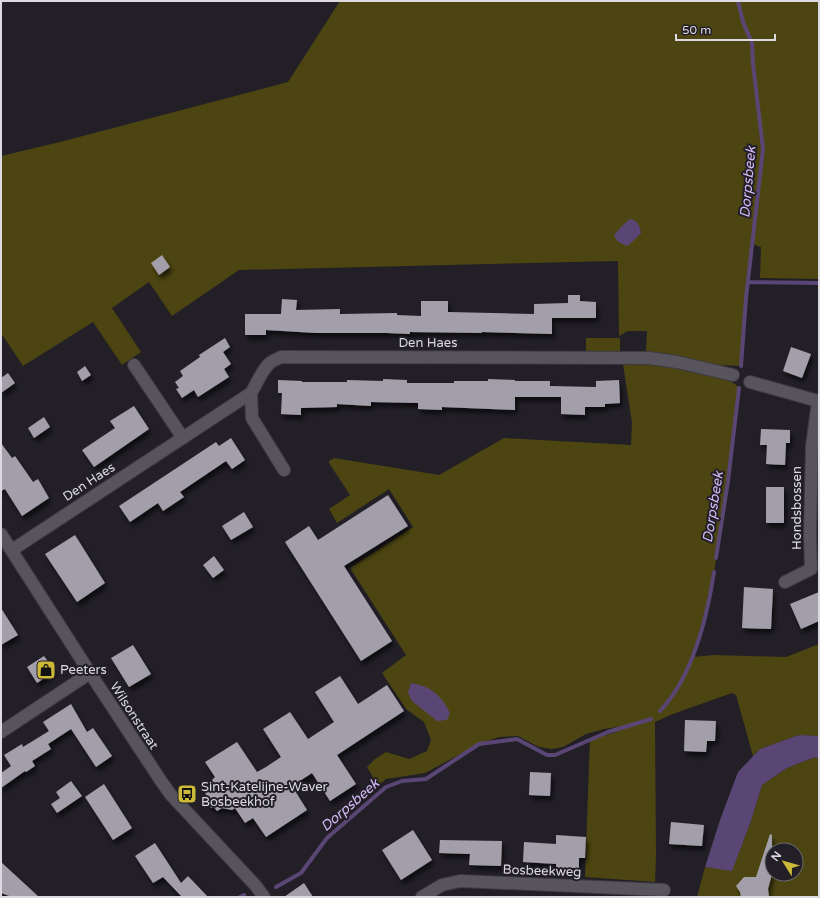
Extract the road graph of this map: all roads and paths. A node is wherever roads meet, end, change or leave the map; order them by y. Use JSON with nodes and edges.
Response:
{"nodes":[{"id":1,"x":134,"y":365,"type":"dead end"},
{"id":2,"x":733,"y":375,"type":"dead end"},
{"id":3,"x":750,"y":382,"type":"dead end"},
{"id":4,"x":251,"y":393,"type":"junction"},
{"id":5,"x":817,"y":418,"type":"edge"},
{"id":6,"x":183,"y":438,"type":"junction"},
{"id":7,"x":284,"y":470,"type":"dead end"},
{"id":8,"x":1,"y":534,"type":"edge"},
{"id":9,"x":12,"y":550,"type":"junction"},
{"id":10,"x":785,"y":582,"type":"dead end"},
{"id":11,"x":90,"y":673,"type":"junction"},
{"id":12,"x":1,"y":732,"type":"edge"},
{"id":13,"x":664,"y":890,"type":"dead end"},
{"id":14,"x":264,"y":897,"type":"edge"},
{"id":15,"x":422,"y":897,"type":"edge"}],
"edges":[{"from":1,"to":6,"type":"street"},
{"from":2,"to":4,"type":"street","name":"Den Haes"},
{"from":3,"to":5,"type":"street","name":"Hondsbossen"},
{"from":4,"to":6,"type":"street","name":"Den Haes"},
{"from":4,"to":7,"type":"street"},
{"from":5,"to":10,"type":"street","name":"Hondsbossen"},
{"from":6,"to":9,"type":"street","name":"Den Haes"},
{"from":8,"to":9,"type":"street","name":"Wilsonstraat"},
{"from":9,"to":11,"type":"street","name":"Wilsonstraat"},
{"from":11,"to":12,"type":"street"},
{"from":11,"to":14,"type":"street","name":"Wilsonstraat"},
{"from":13,"to":15,"type":"street","name":"Bosbeekweg"}]}
